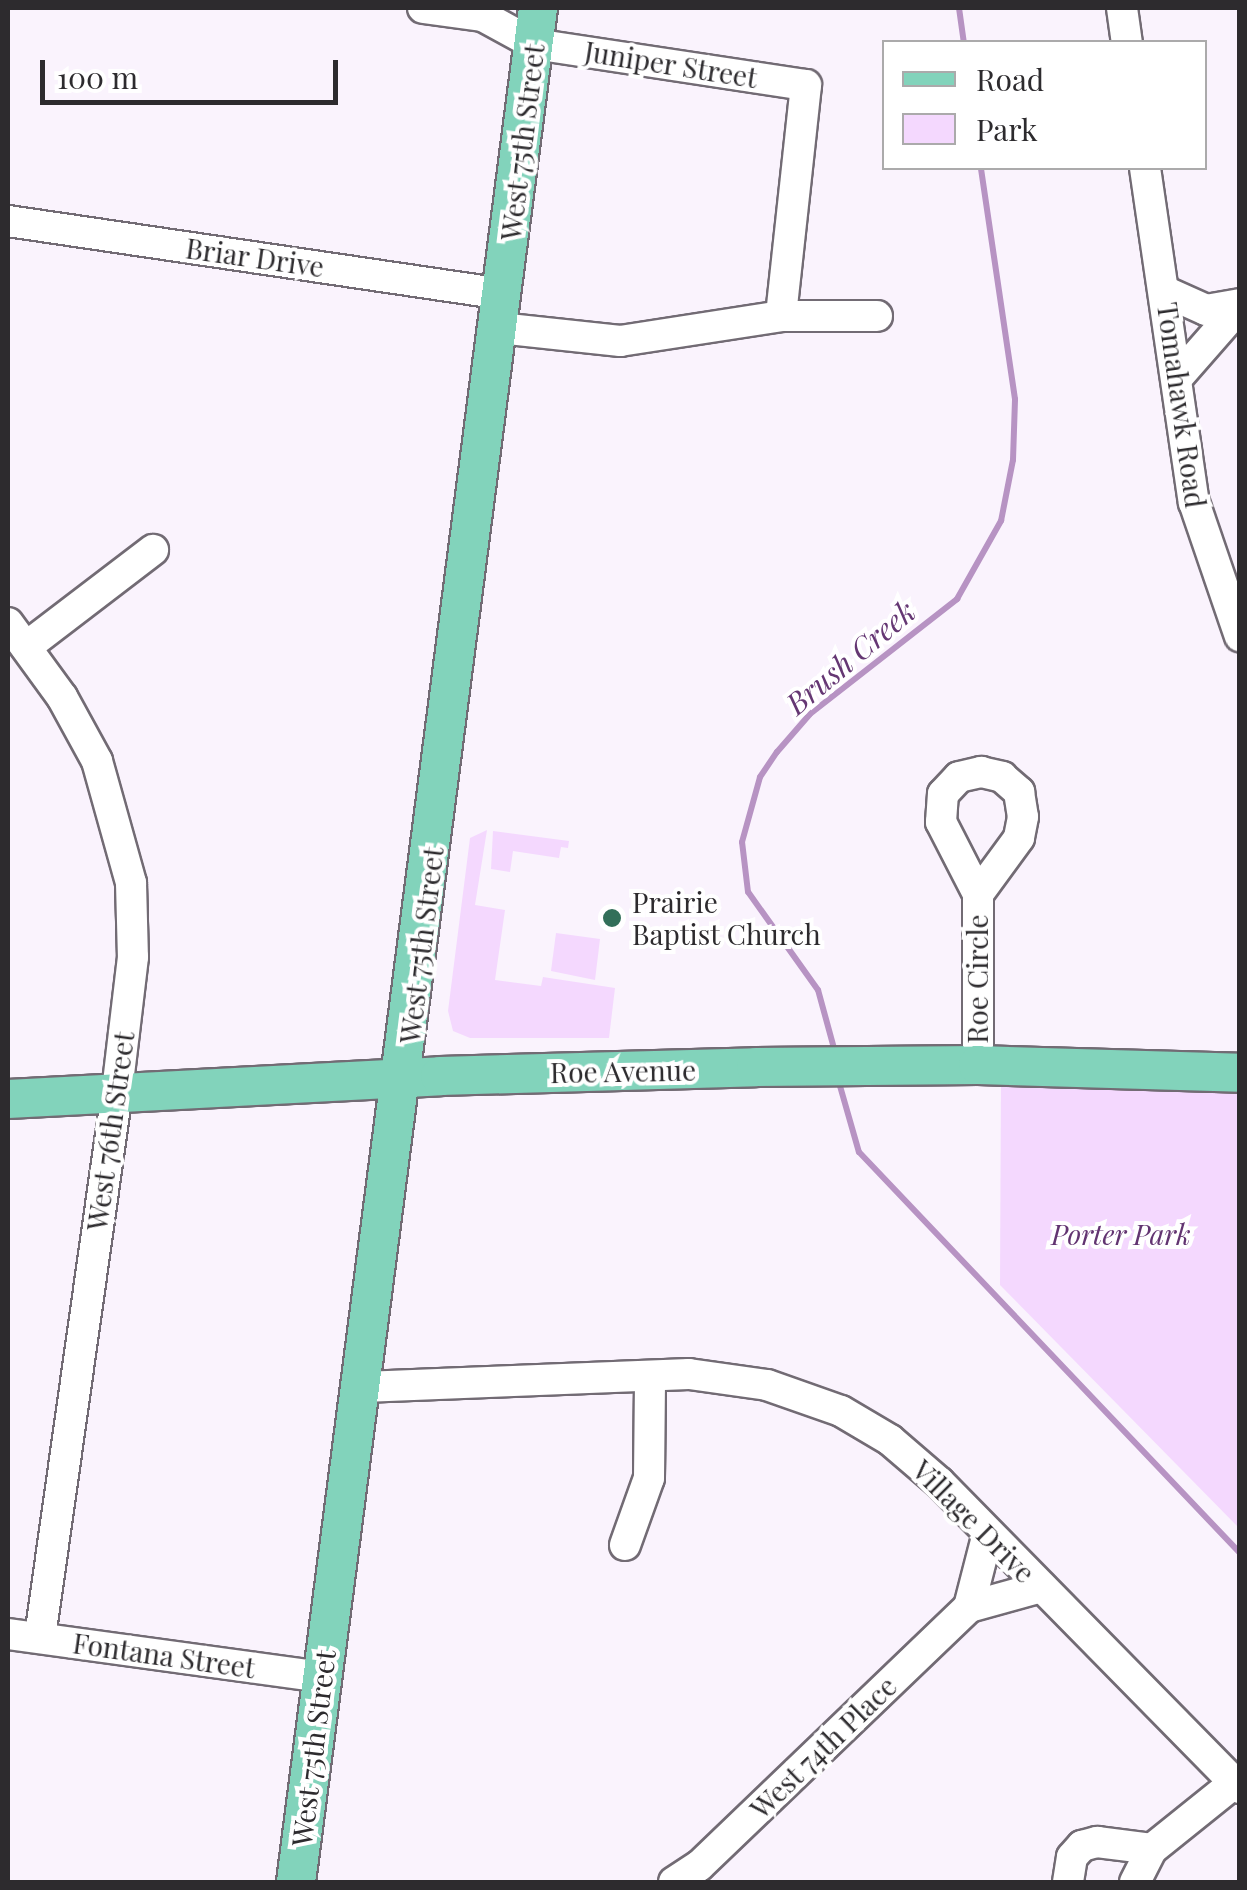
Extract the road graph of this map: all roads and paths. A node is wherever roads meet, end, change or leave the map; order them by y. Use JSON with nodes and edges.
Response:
{"nodes":[{"id":1,"x":424,"y":8,"type":"edge"},
{"id":2,"x":1122,"y":8,"type":"edge"},
{"id":3,"x":494,"y":12,"type":"edge"},
{"id":4,"x":536,"y":26,"type":"edge"},
{"id":5,"x":1127,"y":40,"type":"edge"},
{"id":6,"x":1145,"y":170,"type":"edge"},
{"id":7,"x":8,"y":222,"type":"edge"},
{"id":8,"x":1166,"y":292,"type":"junction"},
{"id":9,"x":1240,"y":305,"type":"edge"},
{"id":10,"x":501,"y":311,"type":"junction"},
{"id":11,"x":781,"y":316,"type":"junction"},
{"id":12,"x":877,"y":316,"type":"dead end"},
{"id":13,"x":1177,"y":378,"type":"junction"},
{"id":14,"x":153,"y":550,"type":"dead end"},
{"id":15,"x":1235,"y":619,"type":"edge"},
{"id":16,"x":17,"y":635,"type":"edge"},
{"id":17,"x":978,"y":894,"type":"dead end"},
{"id":18,"x":978,"y":1064,"type":"junction"},
{"id":19,"x":1240,"y":1073,"type":"edge"},
{"id":20,"x":404,"y":1077,"type":"junction"},
{"id":21,"x":116,"y":1092,"type":"junction"},
{"id":22,"x":8,"y":1100,"type":"edge"},
{"id":23,"x":650,"y":1376,"type":"junction"},
{"id":24,"x":363,"y":1387,"type":"junction"},
{"id":25,"x":988,"y":1533,"type":"junction"},
{"id":26,"x":625,"y":1545,"type":"dead end"},
{"id":27,"x":1040,"y":1587,"type":"junction"},
{"id":28,"x":969,"y":1607,"type":"junction"},
{"id":29,"x":8,"y":1634,"type":"edge"},
{"id":30,"x":40,"y":1637,"type":"junction"},
{"id":31,"x":321,"y":1677,"type":"junction"},
{"id":32,"x":1237,"y":1786,"type":"edge"},
{"id":33,"x":1152,"y":1850,"type":"junction"},
{"id":34,"x":296,"y":1882,"type":"edge"},
{"id":35,"x":676,"y":1882,"type":"edge"},
{"id":36,"x":1068,"y":1882,"type":"edge"},
{"id":37,"x":1135,"y":1882,"type":"edge"}],
"edges":[{"from":1,"to":3,"type":"street","name":"Juniper Street"},
{"from":2,"to":5,"type":"street"},
{"from":3,"to":4,"type":"street","name":"Juniper Street"},
{"from":4,"to":10,"type":"main road","name":"West 75th Street"},
{"from":4,"to":11,"type":"street","name":"Juniper Street"},
{"from":6,"to":8,"type":"street","name":"Tomahawk Road"},
{"from":7,"to":10,"type":"street","name":"Briar Drive"},
{"from":8,"to":9,"type":"street"},
{"from":8,"to":13,"type":"street","name":"Tomahawk Road"},
{"from":9,"to":13,"type":"street"},
{"from":10,"to":11,"type":"street","name":"Briar Drive"},
{"from":10,"to":20,"type":"main road","name":"West 75th Street"},
{"from":11,"to":12,"type":"street","name":"Briar Drive"},
{"from":13,"to":15,"type":"street","name":"Tomahawk Road"},
{"from":14,"to":16,"type":"street","name":"West 76th Street"},
{"from":16,"to":21,"type":"street","name":"West 76th Street"},
{"from":17,"to":18,"type":"street","name":"Roe Circle"},
{"from":18,"to":19,"type":"main road","name":"Roe Avenue"},
{"from":18,"to":20,"type":"main road","name":"Roe Avenue"},
{"from":20,"to":21,"type":"main road","name":"Roe Avenue"},
{"from":20,"to":24,"type":"main road","name":"West 75th Street"},
{"from":21,"to":22,"type":"main road","name":"Roe Avenue"},
{"from":21,"to":30,"type":"street","name":"West 76th Street"},
{"from":23,"to":24,"type":"street","name":"Village Drive"},
{"from":23,"to":25,"type":"street","name":"Village Drive"},
{"from":23,"to":26,"type":"street"},
{"from":24,"to":31,"type":"main road","name":"West 75th Street"},
{"from":25,"to":27,"type":"street","name":"Village Drive"},
{"from":25,"to":28,"type":"street"},
{"from":27,"to":28,"type":"street","name":"West 74th Place"},
{"from":27,"to":32,"type":"street","name":"Village Drive"},
{"from":28,"to":35,"type":"street","name":"West 74th Place"},
{"from":29,"to":30,"type":"street","name":"Fontana Street"},
{"from":30,"to":31,"type":"street","name":"Fontana Street"},
{"from":31,"to":34,"type":"main road","name":"West 75th Street"},
{"from":32,"to":33,"type":"street","name":"Village Drive"},
{"from":33,"to":36,"type":"street"},
{"from":33,"to":37,"type":"street","name":"Village Drive"}]}
